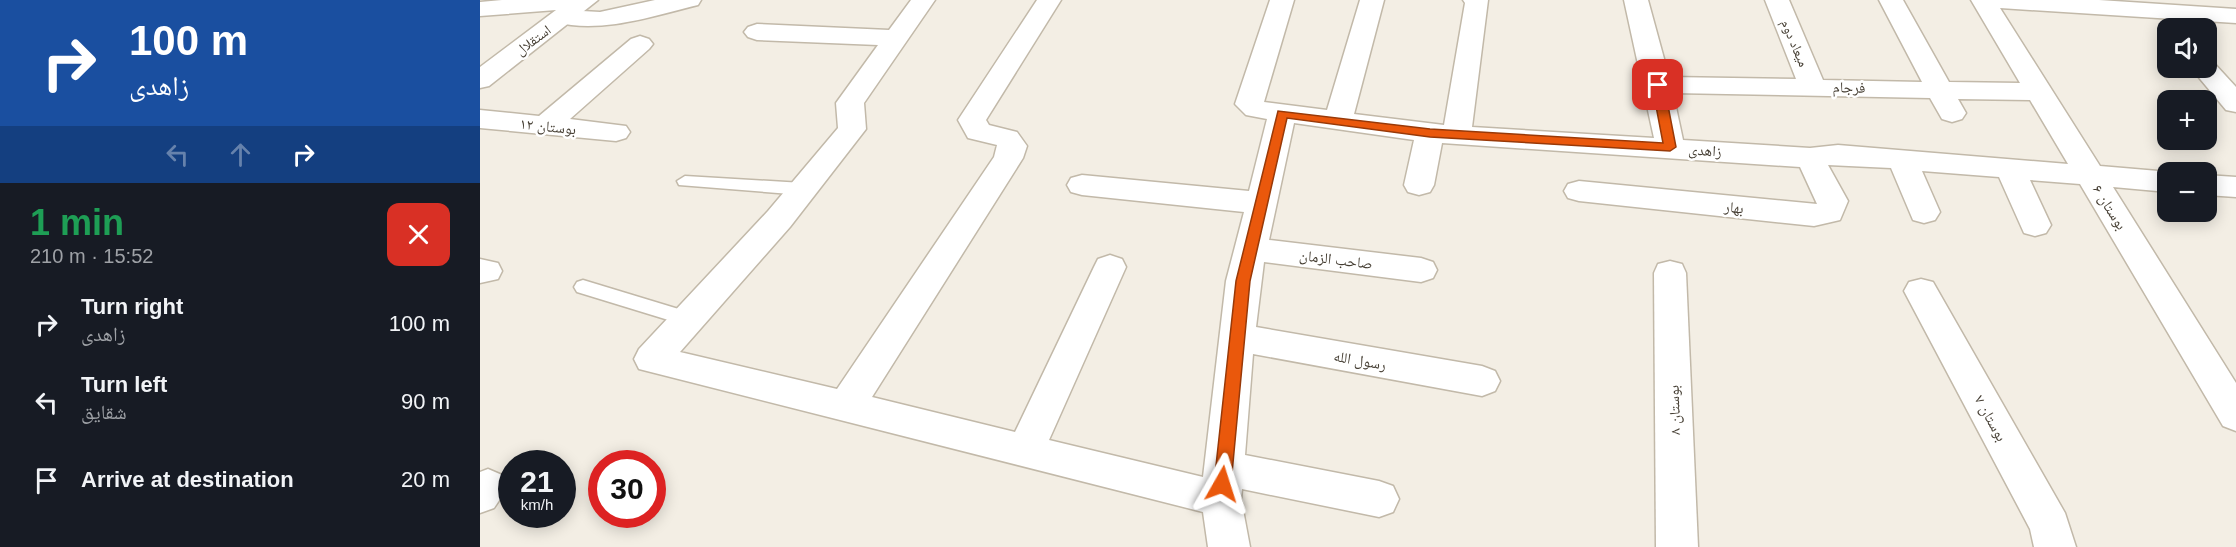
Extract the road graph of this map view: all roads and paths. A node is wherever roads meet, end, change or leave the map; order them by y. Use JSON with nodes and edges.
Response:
{"nodes":[{"id":1,"x":689,"y":0,"type":"edge"},
{"id":2,"x":923,"y":0,"type":"edge"},
{"id":3,"x":1049,"y":0,"type":"edge"},
{"id":4,"x":1282,"y":0,"type":"edge"},
{"id":5,"x":1372,"y":0,"type":"edge"},
{"id":6,"x":1475,"y":0,"type":"edge"},
{"id":7,"x":1636,"y":0,"type":"edge"},
{"id":8,"x":1776,"y":0,"type":"edge"},
{"id":9,"x":1891,"y":0,"type":"edge"},
{"id":10,"x":1983,"y":0,"type":"edge"},
{"id":11,"x":585,"y":1,"type":"edge"},
{"id":12,"x":480,"y":9,"type":"edge"},
{"id":13,"x":2157,"y":13,"type":"edge"},
{"id":14,"x":2236,"y":16,"type":"edge"},
{"id":15,"x":564,"y":17,"type":"junction"},
{"id":16,"x":757,"y":32,"type":"dead end"},
{"id":17,"x":896,"y":38,"type":"junction"},
{"id":18,"x":639,"y":44,"type":"dead end"},
{"id":19,"x":2213,"y":78,"type":"edge"},
{"id":20,"x":480,"y":80,"type":"edge"},
{"id":21,"x":1658,"y":85,"type":"junction"},
{"id":22,"x":1813,"y":87,"type":"junction"},
{"id":23,"x":1939,"y":90,"type":"junction"},
{"id":24,"x":2040,"y":92,"type":"junction"},
{"id":25,"x":2236,"y":104,"type":"edge"},
{"id":26,"x":1952,"y":113,"type":"dead end"},
{"id":27,"x":1282,"y":114,"type":"junction"},
{"id":28,"x":480,"y":119,"type":"edge"},
{"id":29,"x":1338,"y":121,"type":"junction"},
{"id":30,"x":546,"y":125,"type":"junction"},
{"id":31,"x":616,"y":132,"type":"dead end"},
{"id":32,"x":1444,"y":134,"type":"junction"},
{"id":33,"x":1670,"y":147,"type":"junction"},
{"id":34,"x":1810,"y":158,"type":"junction"},
{"id":35,"x":1903,"y":160,"type":"junction"},
{"id":36,"x":2011,"y":170,"type":"junction"},
{"id":37,"x":2091,"y":177,"type":"junction"},
{"id":38,"x":685,"y":181,"type":"dead end"},
{"id":39,"x":2157,"y":181,"type":"edge"},
{"id":40,"x":1082,"y":185,"type":"dead end"},
{"id":41,"x":1419,"y":185,"type":"dead end"},
{"id":42,"x":2217,"y":186,"type":"edge"},
{"id":43,"x":2236,"y":187,"type":"edge"},
{"id":44,"x":803,"y":189,"type":"junction"},
{"id":45,"x":1579,"y":191,"type":"dead end"},
{"id":46,"x":1261,"y":203,"type":"junction"},
{"id":47,"x":1924,"y":212,"type":"dead end"},
{"id":48,"x":2034,"y":225,"type":"dead end"},
{"id":49,"x":1251,"y":249,"type":"junction"},
{"id":50,"x":1110,"y":267,"type":"dead end"},
{"id":51,"x":1421,"y":270,"type":"dead end"},
{"id":52,"x":1670,"y":273,"type":"dead end"},
{"id":53,"x":583,"y":287,"type":"dead end"},
{"id":54,"x":1921,"y":291,"type":"dead end"},
{"id":55,"x":688,"y":319,"type":"junction"},
{"id":56,"x":1238,"y":338,"type":"junction"},
{"id":57,"x":2222,"y":369,"type":"edge"},
{"id":58,"x":1482,"y":381,"type":"dead end"},
{"id":59,"x":846,"y":408,"type":"junction"},
{"id":60,"x":2236,"y":415,"type":"edge"},
{"id":61,"x":1025,"y":451,"type":"junction"},
{"id":62,"x":1222,"y":484,"type":"junction"},
{"id":63,"x":1379,"y":499,"type":"dead end"},
{"id":64,"x":1229,"y":547,"type":"edge"},
{"id":65,"x":1677,"y":547,"type":"edge"},
{"id":66,"x":2055,"y":547,"type":"edge"}],
"edges":[{"from":1,"to":15,"type":"street"},
{"from":2,"to":17,"type":"street"},
{"from":3,"to":59,"type":"street"},
{"from":4,"to":27,"type":"street","name":"زاهدی"},
{"from":5,"to":29,"type":"street"},
{"from":6,"to":32,"type":"street"},
{"from":7,"to":21,"type":"street"},
{"from":8,"to":22,"type":"street","name":"میعاد دوم"},
{"from":9,"to":23,"type":"street"},
{"from":10,"to":13,"type":"street"},
{"from":10,"to":24,"type":"street","name":"بوستان ۶"},
{"from":11,"to":12,"type":"street"},
{"from":11,"to":15,"type":"street","name":"استقلال"},
{"from":13,"to":14,"type":"street"},
{"from":15,"to":20,"type":"street","name":"استقلال"},
{"from":16,"to":17,"type":"street"},
{"from":17,"to":44,"type":"street"},
{"from":18,"to":30,"type":"street"},
{"from":19,"to":25,"type":"street"},
{"from":21,"to":22,"type":"street","name":"فرجام"},
{"from":21,"to":33,"type":"street"},
{"from":22,"to":23,"type":"street","name":"فرجام"},
{"from":23,"to":24,"type":"street","name":"فرجام"},
{"from":23,"to":26,"type":"street"},
{"from":24,"to":37,"type":"street","name":"بوستان ۶"},
{"from":27,"to":29,"type":"street","name":"زاهدی"},
{"from":27,"to":46,"type":"street"},
{"from":28,"to":30,"type":"street","name":"بوستان ۱۲"},
{"from":29,"to":32,"type":"street","name":"زاهدی"},
{"from":30,"to":31,"type":"street","name":"بوستان ۱۲"},
{"from":32,"to":33,"type":"street","name":"زاهدی"},
{"from":32,"to":41,"type":"street"},
{"from":33,"to":34,"type":"street","name":"زاهدی"},
{"from":34,"to":35,"type":"street","name":"زاهدی"},
{"from":34,"to":45,"type":"street","name":"بهار"},
{"from":35,"to":36,"type":"street","name":"زاهدی"},
{"from":35,"to":47,"type":"street"},
{"from":36,"to":37,"type":"street","name":"زاهدی"},
{"from":36,"to":48,"type":"street"},
{"from":37,"to":39,"type":"street","name":"زاهدی"},
{"from":37,"to":57,"type":"street","name":"بوستان ۶"},
{"from":38,"to":44,"type":"lane"},
{"from":40,"to":46,"type":"street"},
{"from":42,"to":43,"type":"street"},
{"from":44,"to":55,"type":"street"},
{"from":46,"to":49,"type":"street"},
{"from":49,"to":51,"type":"street","name":"صاحب الزمان"},
{"from":49,"to":56,"type":"street"},
{"from":50,"to":61,"type":"street"},
{"from":52,"to":65,"type":"street","name":"بوستان ۸"},
{"from":53,"to":55,"type":"lane"},
{"from":54,"to":66,"type":"street","name":"بوستان ۷"},
{"from":55,"to":59,"type":"street"},
{"from":56,"to":58,"type":"street","name":"رسول الله"},
{"from":56,"to":62,"type":"street"},
{"from":57,"to":60,"type":"street","name":"بوستان ۶"},
{"from":59,"to":61,"type":"street"},
{"from":61,"to":62,"type":"street"},
{"from":62,"to":63,"type":"street"},
{"from":62,"to":64,"type":"street"}]}
